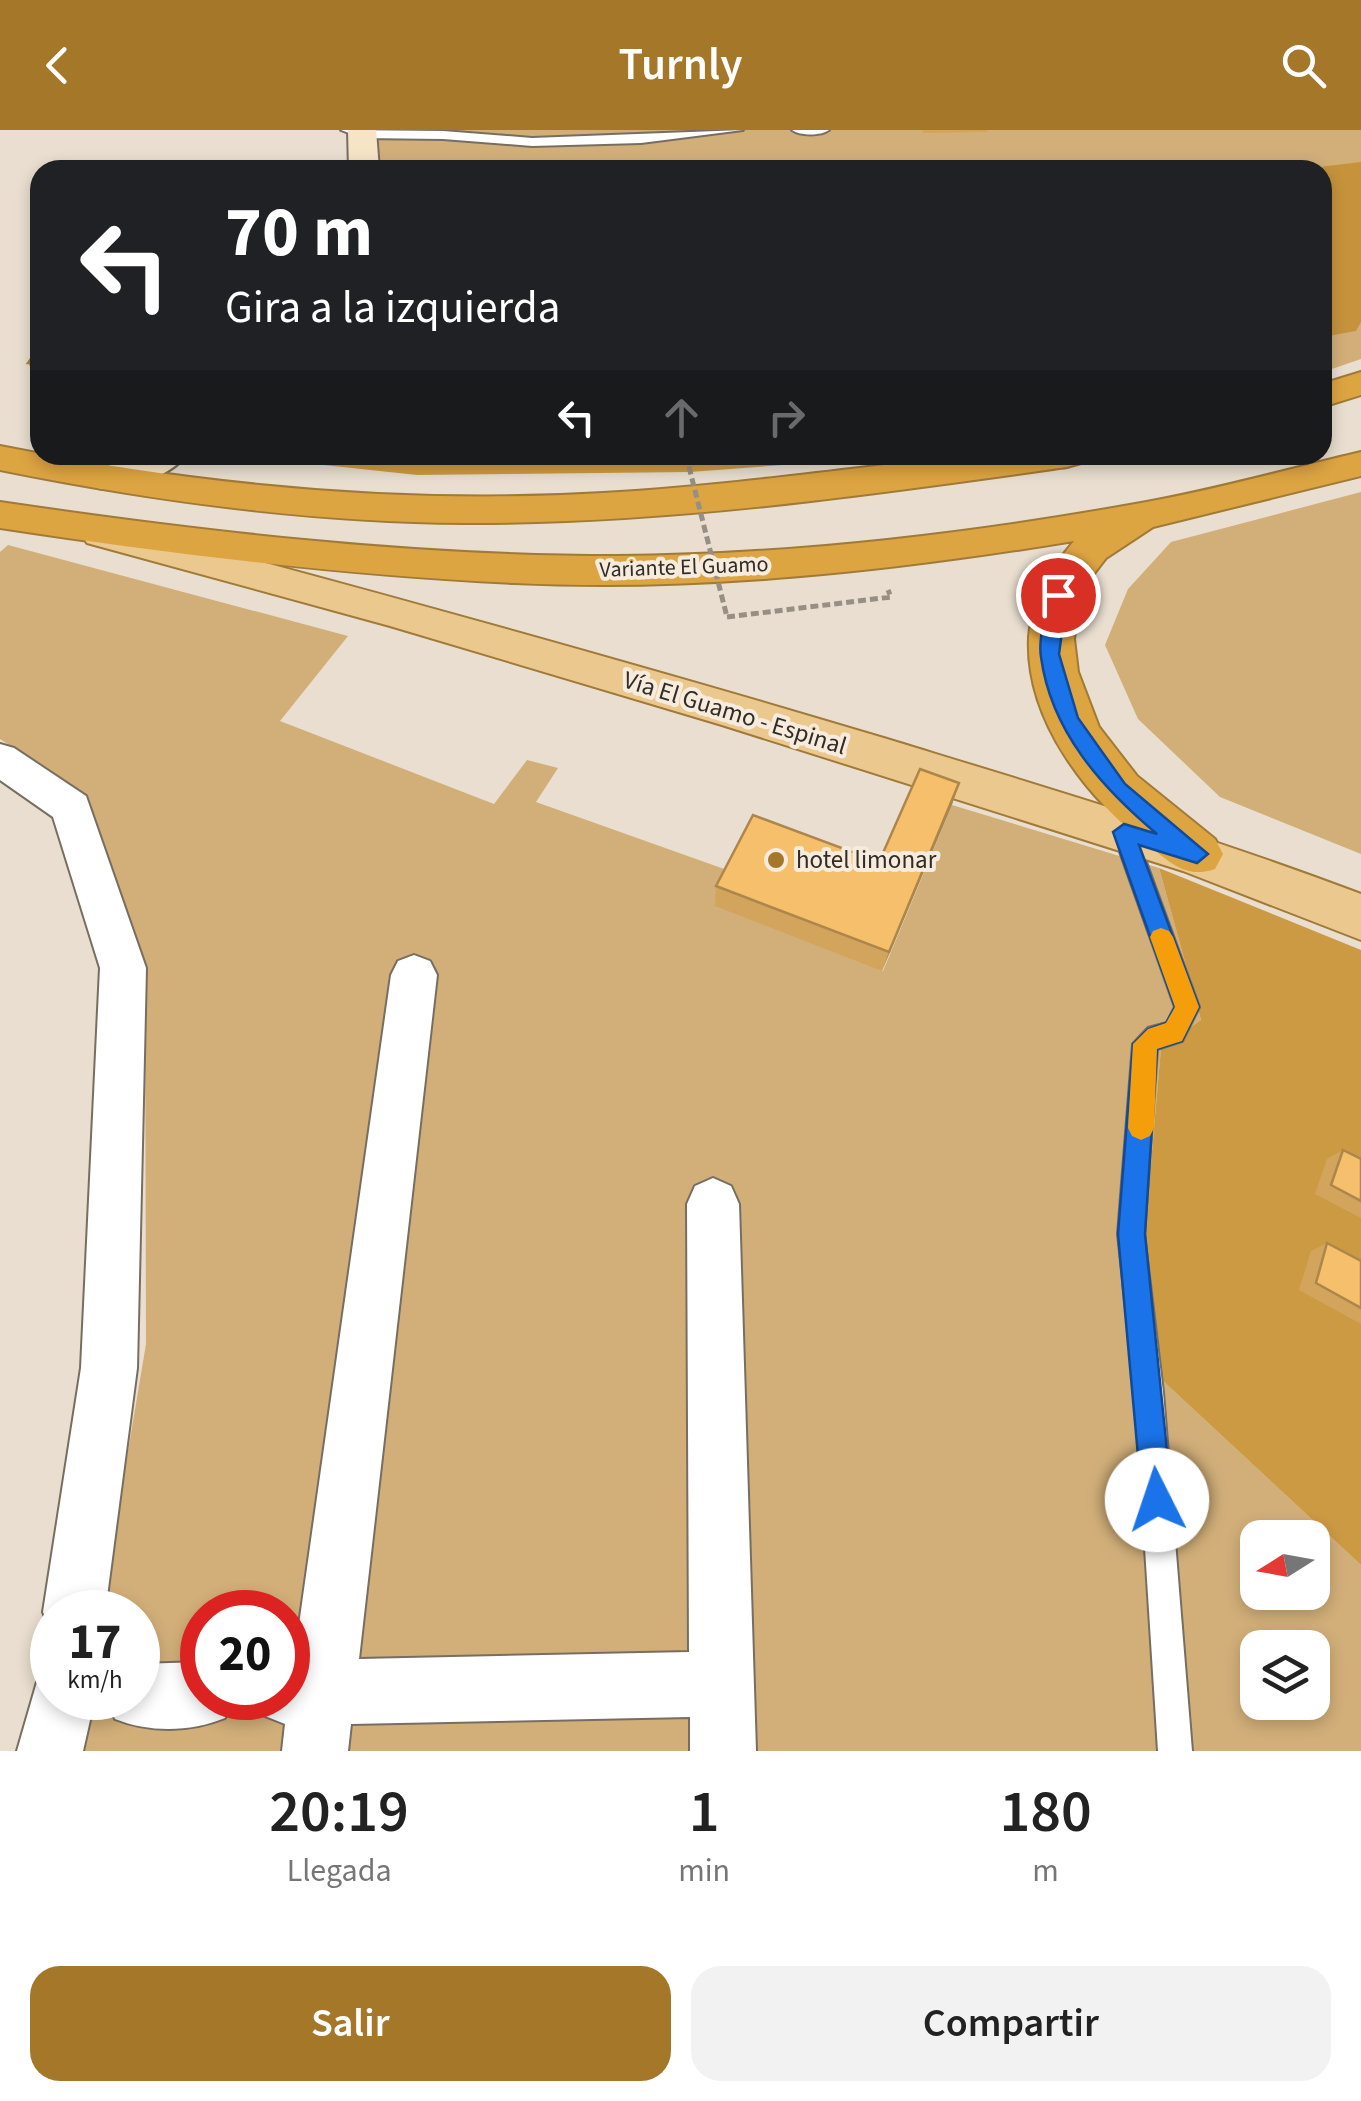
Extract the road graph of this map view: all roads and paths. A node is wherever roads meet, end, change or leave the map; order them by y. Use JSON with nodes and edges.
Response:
{"nodes":[{"id":1,"x":737,"y":130,"type":"edge"},
{"id":2,"x":798,"y":130,"type":"edge"},
{"id":3,"x":823,"y":130,"type":"edge"},
{"id":4,"x":357,"y":131,"type":"edge"},
{"id":5,"x":362,"y":160,"type":"edge"},
{"id":6,"x":1361,"y":384,"type":"edge"},
{"id":7,"x":1332,"y":393,"type":"edge"},
{"id":8,"x":0,"y":458,"type":"edge"},
{"id":9,"x":30,"y":464,"type":"edge"},
{"id":10,"x":1361,"y":464,"type":"edge"},
{"id":11,"x":37,"y":465,"type":"edge"},
{"id":12,"x":144,"y":465,"type":"edge"},
{"id":13,"x":689,"y":465,"type":"edge"},
{"id":14,"x":994,"y":465,"type":"edge"},
{"id":15,"x":112,"y":479,"type":"junction"},
{"id":16,"x":0,"y":515,"type":"edge"},
{"id":17,"x":1144,"y":516,"type":"junction"},
{"id":18,"x":102,"y":533,"type":"junction"},
{"id":19,"x":727,"y":616,"type":"dead end"},
{"id":20,"x":0,"y":759,"type":"edge"},
{"id":21,"x":1124,"y":832,"type":"junction"},
{"id":22,"x":1197,"y":854,"type":"junction"},
{"id":23,"x":1361,"y":917,"type":"edge"},
{"id":24,"x":414,"y":975,"type":"dead end"},
{"id":25,"x":713,"y":1204,"type":"dead end"},
{"id":26,"x":77,"y":1590,"type":"edge"},
{"id":27,"x":722,"y":1684,"type":"junction"},
{"id":28,"x":310,"y":1698,"type":"edge"},
{"id":29,"x":310,"y":1712,"type":"edge"},
{"id":30,"x":57,"y":1720,"type":"edge"},
{"id":31,"x":50,"y":1751,"type":"edge"},
{"id":32,"x":723,"y":1751,"type":"edge"},
{"id":33,"x":1175,"y":1751,"type":"edge"}],
"edges":[{"from":1,"to":4,"type":"lane"},
{"from":2,"to":3,"type":"lane"},
{"from":4,"to":5,"type":"street"},
{"from":6,"to":7,"type":"highway"},
{"from":8,"to":9,"type":"highway"},
{"from":10,"to":17,"type":"highway","name":"Variante El Guamo"},
{"from":11,"to":15,"type":"highway"},
{"from":12,"to":15,"type":"street"},
{"from":13,"to":19,"type":"path","bridge":true},
{"from":14,"to":15,"type":"highway"},
{"from":16,"to":18,"type":"highway","name":"Variante El Guamo"},
{"from":17,"to":18,"type":"highway","name":"Variante El Guamo"},
{"from":17,"to":22,"type":"highway"},
{"from":18,"to":21,"type":"main road","name":"Vía El Guamo - Espinal"},
{"from":20,"to":26,"type":"street"},
{"from":21,"to":22,"type":"main road","name":"Vía El Guamo - Espinal"},
{"from":21,"to":33,"type":"lane"},
{"from":22,"to":23,"type":"main road","name":"Vía El Guamo - Espinal"},
{"from":24,"to":28,"type":"street"},
{"from":25,"to":27,"type":"street"},
{"from":27,"to":29,"type":"street"},
{"from":27,"to":32,"type":"street"},
{"from":30,"to":31,"type":"street"}]}
